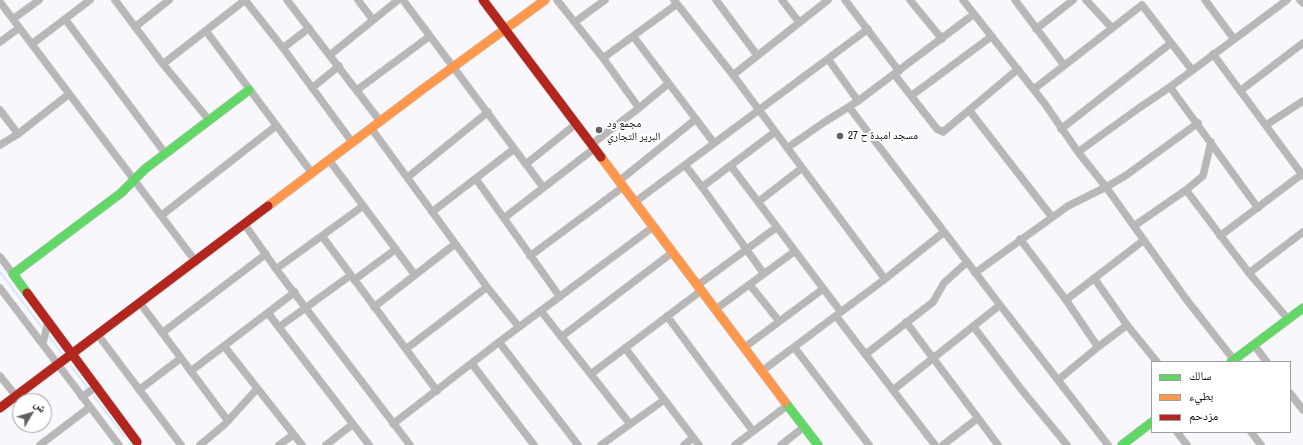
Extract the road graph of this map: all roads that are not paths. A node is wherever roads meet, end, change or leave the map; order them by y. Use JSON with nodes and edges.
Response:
{"nodes":[{"id":1,"x":39,"y":0,"type":"edge"},
{"id":2,"x":90,"y":0,"type":"edge"},
{"id":3,"x":115,"y":0,"type":"edge"},
{"id":4,"x":169,"y":0,"type":"edge"},
{"id":5,"x":245,"y":0,"type":"edge"},
{"id":6,"x":287,"y":0,"type":"edge"},
{"id":7,"x":358,"y":0,"type":"edge"},
{"id":8,"x":398,"y":0,"type":"edge"},
{"id":9,"x":403,"y":0,"type":"edge"},
{"id":10,"x":483,"y":0,"type":"edge"},
{"id":11,"x":545,"y":0,"type":"edge"},
{"id":12,"x":557,"y":0,"type":"edge"},
{"id":13,"x":605,"y":0,"type":"edge"},
{"id":14,"x":716,"y":0,"type":"edge"},
{"id":15,"x":782,"y":0,"type":"edge"},
{"id":16,"x":828,"y":0,"type":"edge"},
{"id":17,"x":845,"y":0,"type":"edge"},
{"id":18,"x":910,"y":0,"type":"edge"},
{"id":19,"x":963,"y":0,"type":"edge"},
{"id":20,"x":1015,"y":0,"type":"edge"},
{"id":21,"x":1073,"y":0,"type":"edge"},
{"id":22,"x":1086,"y":0,"type":"edge"},
{"id":23,"x":1205,"y":0,"type":"edge"},
{"id":24,"x":1287,"y":0,"type":"edge"},
{"id":25,"x":1300,"y":0,"type":"edge"},
{"id":26,"x":0,"y":2,"type":"edge"},
{"id":27,"x":676,"y":2,"type":"edge"},
{"id":28,"x":1140,"y":3,"type":"edge"},
{"id":29,"x":1303,"y":3,"type":"edge"},
{"id":30,"x":974,"y":14,"type":"junction"},
{"id":31,"x":13,"y":19,"type":"junction"},
{"id":32,"x":65,"y":19,"type":"junction"},
{"id":33,"x":373,"y":20,"type":"junction"},
{"id":34,"x":575,"y":22,"type":"junction"},
{"id":35,"x":799,"y":22,"type":"junction"},
{"id":36,"x":135,"y":27,"type":"junction"},
{"id":37,"x":19,"y":28,"type":"junction"},
{"id":38,"x":309,"y":28,"type":"junction"},
{"id":39,"x":1112,"y":28,"type":"junction"},
{"id":40,"x":504,"y":29,"type":"junction"},
{"id":41,"x":868,"y":29,"type":"junction"},
{"id":42,"x":1036,"y":29,"type":"junction"},
{"id":43,"x":206,"y":31,"type":"junction"},
{"id":44,"x":430,"y":36,"type":"junction"},
{"id":45,"x":633,"y":36,"type":"junction"},
{"id":46,"x":992,"y":36,"type":"junction"},
{"id":47,"x":942,"y":39,"type":"junction"},
{"id":48,"x":1234,"y":39,"type":"junction"},
{"id":49,"x":0,"y":42,"type":"edge"},
{"id":50,"x":1171,"y":43,"type":"junction"},
{"id":51,"x":1303,"y":43,"type":"edge"},
{"id":52,"x":32,"y":44,"type":"junction"},
{"id":53,"x":283,"y":48,"type":"junction"},
{"id":54,"x":330,"y":54,"type":"junction"},
{"id":55,"x":1213,"y":54,"type":"junction"},
{"id":56,"x":758,"y":55,"type":"junction"},
{"id":57,"x":603,"y":58,"type":"junction"},
{"id":58,"x":828,"y":59,"type":"junction"},
{"id":59,"x":163,"y":64,"type":"junction"},
{"id":60,"x":1064,"y":65,"type":"junction"},
{"id":61,"x":339,"y":66,"type":"junction"},
{"id":62,"x":454,"y":66,"type":"junction"},
{"id":63,"x":1018,"y":69,"type":"junction"},
{"id":64,"x":1192,"y":70,"type":"junction"},
{"id":65,"x":896,"y":72,"type":"junction"},
{"id":66,"x":733,"y":75,"type":"junction"},
{"id":67,"x":668,"y":84,"type":"junction"},
{"id":68,"x":1170,"y":87,"type":"junction"},
{"id":69,"x":312,"y":88,"type":"junction"},
{"id":70,"x":1034,"y":89,"type":"junction"},
{"id":71,"x":249,"y":90,"type":"junction"},
{"id":72,"x":357,"y":90,"type":"junction"},
{"id":73,"x":1240,"y":91,"type":"junction"},
{"id":74,"x":69,"y":94,"type":"junction"},
{"id":75,"x":911,"y":96,"type":"junction"},
{"id":76,"x":858,"y":101,"type":"junction"},
{"id":77,"x":1303,"y":101,"type":"edge"},
{"id":78,"x":849,"y":107,"type":"junction"},
{"id":79,"x":639,"y":108,"type":"junction"},
{"id":80,"x":0,"y":110,"type":"edge"},
{"id":81,"x":969,"y":110,"type":"junction"},
{"id":82,"x":759,"y":111,"type":"junction"},
{"id":83,"x":488,"y":112,"type":"junction"},
{"id":84,"x":696,"y":119,"type":"junction"},
{"id":85,"x":209,"y":120,"type":"junction"},
{"id":86,"x":380,"y":121,"type":"junction"},
{"id":87,"x":576,"y":124,"type":"junction"},
{"id":88,"x":1198,"y":124,"type":"junction"},
{"id":89,"x":1266,"y":125,"type":"junction"},
{"id":90,"x":276,"y":126,"type":"junction"},
{"id":91,"x":371,"y":128,"type":"junction"},
{"id":92,"x":1061,"y":129,"type":"junction"},
{"id":93,"x":775,"y":132,"type":"junction"},
{"id":94,"x":18,"y":134,"type":"junction"},
{"id":95,"x":352,"y":142,"type":"junction"},
{"id":96,"x":1212,"y":142,"type":"junction"},
{"id":97,"x":714,"y":143,"type":"junction"},
{"id":98,"x":0,"y":145,"type":"edge"},
{"id":99,"x":593,"y":146,"type":"junction"},
{"id":100,"x":787,"y":148,"type":"junction"},
{"id":101,"x":514,"y":149,"type":"junction"},
{"id":102,"x":1078,"y":152,"type":"junction"},
{"id":103,"x":165,"y":153,"type":"junction"},
{"id":104,"x":329,"y":160,"type":"junction"},
{"id":105,"x":526,"y":164,"type":"junction"},
{"id":106,"x":685,"y":165,"type":"junction"},
{"id":107,"x":731,"y":166,"type":"junction"},
{"id":108,"x":802,"y":168,"type":"junction"},
{"id":109,"x":312,"y":173,"type":"junction"},
{"id":110,"x":1302,"y":175,"type":"edge"},
{"id":111,"x":408,"y":177,"type":"junction"},
{"id":112,"x":476,"y":179,"type":"junction"},
{"id":113,"x":135,"y":180,"type":"junction"},
{"id":114,"x":621,"y":184,"type":"junction"},
{"id":115,"x":543,"y":187,"type":"junction"},
{"id":116,"x":702,"y":187,"type":"junction"},
{"id":117,"x":1106,"y":187,"type":"junction"},
{"id":118,"x":1186,"y":190,"type":"junction"},
{"id":119,"x":635,"y":202,"type":"junction"},
{"id":120,"x":758,"y":202,"type":"junction"},
{"id":121,"x":363,"y":206,"type":"junction"},
{"id":122,"x":1258,"y":208,"type":"junction"},
{"id":123,"x":432,"y":212,"type":"junction"},
{"id":124,"x":162,"y":216,"type":"junction"},
{"id":125,"x":1052,"y":217,"type":"junction"},
{"id":126,"x":504,"y":218,"type":"junction"},
{"id":127,"x":245,"y":225,"type":"junction"},
{"id":128,"x":1134,"y":226,"type":"junction"},
{"id":129,"x":653,"y":227,"type":"junction"},
{"id":130,"x":777,"y":227,"type":"junction"},
{"id":131,"x":944,"y":232,"type":"junction"},
{"id":132,"x":1303,"y":232,"type":"edge"},
{"id":133,"x":322,"y":236,"type":"junction"},
{"id":134,"x":1220,"y":236,"type":"junction"},
{"id":135,"x":1020,"y":240,"type":"junction"},
{"id":136,"x":1144,"y":240,"type":"junction"},
{"id":137,"x":455,"y":244,"type":"junction"},
{"id":138,"x":396,"y":249,"type":"junction"},
{"id":139,"x":747,"y":250,"type":"junction"},
{"id":140,"x":795,"y":251,"type":"junction"},
{"id":141,"x":673,"y":252,"type":"junction"},
{"id":142,"x":266,"y":254,"type":"junction"},
{"id":143,"x":530,"y":256,"type":"junction"},
{"id":144,"x":0,"y":257,"type":"edge"},
{"id":145,"x":196,"y":262,"type":"junction"},
{"id":146,"x":967,"y":262,"type":"junction"},
{"id":147,"x":276,"y":268,"type":"junction"},
{"id":148,"x":976,"y":273,"type":"junction"},
{"id":149,"x":1249,"y":273,"type":"junction"},
{"id":150,"x":13,"y":274,"type":"junction"},
{"id":151,"x":764,"y":274,"type":"junction"},
{"id":152,"x":415,"y":275,"type":"junction"},
{"id":153,"x":353,"y":278,"type":"junction"},
{"id":154,"x":1094,"y":278,"type":"junction"},
{"id":155,"x":885,"y":279,"type":"junction"},
{"id":156,"x":750,"y":285,"type":"junction"},
{"id":157,"x":487,"y":287,"type":"junction"},
{"id":158,"x":0,"y":288,"type":"edge"},
{"id":159,"x":700,"y":288,"type":"junction"},
{"id":160,"x":823,"y":289,"type":"junction"},
{"id":161,"x":295,"y":292,"type":"junction"},
{"id":162,"x":560,"y":297,"type":"junction"},
{"id":163,"x":1066,"y":300,"type":"junction"},
{"id":164,"x":140,"y":303,"type":"junction"},
{"id":165,"x":1000,"y":305,"type":"junction"},
{"id":166,"x":306,"y":307,"type":"junction"},
{"id":167,"x":374,"y":307,"type":"junction"},
{"id":168,"x":716,"y":310,"type":"junction"},
{"id":169,"x":1302,"y":310,"type":"edge"},
{"id":170,"x":541,"y":311,"type":"junction"},
{"id":171,"x":268,"y":313,"type":"junction"},
{"id":172,"x":839,"y":314,"type":"junction"},
{"id":173,"x":667,"y":316,"type":"junction"},
{"id":174,"x":1288,"y":319,"type":"junction"},
{"id":175,"x":779,"y":321,"type":"junction"},
{"id":176,"x":48,"y":322,"type":"junction"},
{"id":177,"x":906,"y":322,"type":"junction"},
{"id":178,"x":1127,"y":325,"type":"junction"},
{"id":179,"x":973,"y":326,"type":"junction"},
{"id":180,"x":279,"y":327,"type":"junction"},
{"id":181,"x":519,"y":327,"type":"junction"},
{"id":182,"x":162,"y":333,"type":"junction"},
{"id":183,"x":98,"y":335,"type":"junction"},
{"id":184,"x":561,"y":337,"type":"junction"},
{"id":185,"x":499,"y":342,"type":"junction"},
{"id":186,"x":43,"y":343,"type":"junction"},
{"id":187,"x":1254,"y":345,"type":"junction"},
{"id":188,"x":224,"y":346,"type":"junction"},
{"id":189,"x":745,"y":347,"type":"junction"},
{"id":190,"x":794,"y":347,"type":"junction"},
{"id":191,"x":1098,"y":347,"type":"junction"},
{"id":192,"x":625,"y":348,"type":"junction"},
{"id":193,"x":406,"y":349,"type":"junction"},
{"id":194,"x":72,"y":354,"type":"junction"},
{"id":195,"x":866,"y":354,"type":"junction"},
{"id":196,"x":181,"y":358,"type":"junction"},
{"id":197,"x":933,"y":358,"type":"junction"},
{"id":198,"x":1156,"y":361,"type":"edge"},
{"id":199,"x":1233,"y":361,"type":"edge"},
{"id":200,"x":1266,"y":361,"type":"edge"},
{"id":201,"x":58,"y":364,"type":"junction"},
{"id":202,"x":472,"y":364,"type":"junction"},
{"id":203,"x":191,"y":371,"type":"junction"},
{"id":204,"x":762,"y":371,"type":"junction"},
{"id":205,"x":591,"y":374,"type":"junction"},
{"id":206,"x":0,"y":376,"type":"edge"},
{"id":207,"x":1058,"y":380,"type":"junction"},
{"id":208,"x":97,"y":386,"type":"junction"},
{"id":209,"x":257,"y":389,"type":"junction"},
{"id":210,"x":139,"y":390,"type":"junction"},
{"id":211,"x":893,"y":390,"type":"junction"},
{"id":212,"x":437,"y":391,"type":"junction"},
{"id":213,"x":14,"y":393,"type":"edge"},
{"id":214,"x":20,"y":393,"type":"edge"},
{"id":215,"x":1291,"y":394,"type":"edge"},
{"id":216,"x":82,"y":397,"type":"junction"},
{"id":217,"x":12,"y":399,"type":"edge"},
{"id":218,"x":664,"y":400,"type":"junction"},
{"id":219,"x":1300,"y":400,"type":"edge"},
{"id":220,"x":788,"y":405,"type":"junction"},
{"id":221,"x":90,"y":407,"type":"junction"},
{"id":222,"x":0,"y":408,"type":"edge"},
{"id":223,"x":1303,"y":410,"type":"edge"},
{"id":224,"x":978,"y":418,"type":"junction"},
{"id":225,"x":228,"y":420,"type":"junction"},
{"id":226,"x":1151,"y":423,"type":"edge"},
{"id":227,"x":353,"y":424,"type":"junction"},
{"id":228,"x":393,"y":424,"type":"junction"},
{"id":229,"x":630,"y":424,"type":"junction"},
{"id":230,"x":804,"y":426,"type":"junction"},
{"id":231,"x":753,"y":431,"type":"junction"},
{"id":232,"x":1178,"y":433,"type":"edge"},
{"id":233,"x":1252,"y":433,"type":"edge"},
{"id":234,"x":293,"y":434,"type":"junction"},
{"id":235,"x":693,"y":438,"type":"junction"},
{"id":236,"x":136,"y":444,"type":"edge"},
{"id":237,"x":40,"y":445,"type":"edge"},
{"id":238,"x":118,"y":445,"type":"edge"},
{"id":239,"x":181,"y":445,"type":"edge"},
{"id":240,"x":200,"y":445,"type":"edge"},
{"id":241,"x":279,"y":445,"type":"edge"},
{"id":242,"x":302,"y":445,"type":"edge"},
{"id":243,"x":326,"y":445,"type":"edge"},
{"id":244,"x":369,"y":445,"type":"edge"},
{"id":245,"x":410,"y":445,"type":"edge"},
{"id":246,"x":534,"y":445,"type":"edge"},
{"id":247,"x":578,"y":445,"type":"edge"},
{"id":248,"x":601,"y":445,"type":"edge"},
{"id":249,"x":684,"y":445,"type":"edge"},
{"id":250,"x":699,"y":445,"type":"edge"},
{"id":251,"x":735,"y":445,"type":"edge"},
{"id":252,"x":780,"y":445,"type":"edge"},
{"id":253,"x":818,"y":445,"type":"edge"},
{"id":254,"x":869,"y":445,"type":"edge"},
{"id":255,"x":935,"y":445,"type":"edge"},
{"id":256,"x":943,"y":445,"type":"edge"},
{"id":257,"x":998,"y":445,"type":"edge"},
{"id":258,"x":1066,"y":445,"type":"edge"},
{"id":259,"x":1108,"y":445,"type":"edge"},
{"id":260,"x":1122,"y":445,"type":"edge"},
{"id":261,"x":1187,"y":445,"type":"edge"},
{"id":262,"x":1261,"y":445,"type":"edge"}],
"edges":[{"from":1,"to":31,"type":"street"},
{"from":2,"to":32,"type":"street"},
{"from":3,"to":36,"type":"street"},
{"from":4,"to":36,"type":"street"},
{"from":5,"to":43,"type":"street"},
{"from":5,"to":53,"type":"street"},
{"from":6,"to":38,"type":"street"},
{"from":7,"to":33,"type":"street"},
{"from":8,"to":33,"type":"street"},
{"from":9,"to":44,"type":"street"},
{"from":10,"to":40,"type":"main road"},
{"from":11,"to":40,"type":"main road"},
{"from":12,"to":34,"type":"street"},
{"from":13,"to":34,"type":"street"},
{"from":14,"to":56,"type":"street"},
{"from":15,"to":35,"type":"street"},
{"from":16,"to":35,"type":"street"},
{"from":17,"to":41,"type":"street"},
{"from":18,"to":47,"type":"street"},
{"from":19,"to":30,"type":"street"},
{"from":20,"to":42,"type":"street"},
{"from":21,"to":42,"type":"street"},
{"from":22,"to":39,"type":"street"},
{"from":23,"to":48,"type":"street"},
{"from":24,"to":48,"type":"street"},
{"from":25,"to":29,"type":"street"},
{"from":26,"to":31,"type":"street"},
{"from":27,"to":45,"type":"street"},
{"from":27,"to":66,"type":"street"},
{"from":28,"to":39,"type":"street"},
{"from":28,"to":50,"type":"street"},
{"from":30,"to":46,"type":"street"},
{"from":30,"to":47,"type":"street"},
{"from":31,"to":37,"type":"street"},
{"from":32,"to":52,"type":"street"},
{"from":32,"to":103,"type":"street"},
{"from":33,"to":54,"type":"street"},
{"from":34,"to":57,"type":"street"},
{"from":35,"to":56,"type":"street"},
{"from":36,"to":59,"type":"street"},
{"from":37,"to":49,"type":"street"},
{"from":37,"to":52,"type":"street"},
{"from":38,"to":53,"type":"street"},
{"from":38,"to":54,"type":"street"},
{"from":39,"to":60,"type":"street"},
{"from":40,"to":62,"type":"main road"},
{"from":40,"to":87,"type":"main road"},
{"from":41,"to":58,"type":"street"},
{"from":41,"to":65,"type":"street"},
{"from":42,"to":60,"type":"street"},
{"from":43,"to":59,"type":"street"},
{"from":43,"to":71,"type":"street"},
{"from":44,"to":62,"type":"street"},
{"from":44,"to":72,"type":"street"},
{"from":45,"to":57,"type":"street"},
{"from":45,"to":67,"type":"street"},
{"from":46,"to":63,"type":"street"},
{"from":46,"to":75,"type":"street"},
{"from":47,"to":65,"type":"street"},
{"from":48,"to":55,"type":"street"},
{"from":50,"to":64,"type":"street"},
{"from":50,"to":92,"type":"street"},
{"from":51,"to":73,"type":"street"},
{"from":52,"to":74,"type":"street"},
{"from":53,"to":69,"type":"street"},
{"from":54,"to":61,"type":"street"},
{"from":55,"to":64,"type":"street"},
{"from":55,"to":73,"type":"street"},
{"from":56,"to":66,"type":"street"},
{"from":57,"to":79,"type":"street"},
{"from":58,"to":76,"type":"street"},
{"from":58,"to":82,"type":"street"},
{"from":59,"to":85,"type":"street"},
{"from":60,"to":70,"type":"street"},
{"from":61,"to":69,"type":"street"},
{"from":61,"to":72,"type":"street"},
{"from":62,"to":83,"type":"street"},
{"from":62,"to":86,"type":"main road"},
{"from":63,"to":70,"type":"street"},
{"from":63,"to":81,"type":"street"},
{"from":64,"to":68,"type":"street"},
{"from":65,"to":75,"type":"street"},
{"from":65,"to":76,"type":"street"},
{"from":66,"to":82,"type":"street"},
{"from":67,"to":79,"type":"street"},
{"from":67,"to":84,"type":"street"},
{"from":68,"to":88,"type":"street"},
{"from":68,"to":102,"type":"street"},
{"from":69,"to":95,"type":"street"},
{"from":70,"to":92,"type":"street"},
{"from":71,"to":85,"type":"main road"},
{"from":71,"to":90,"type":"street"},
{"from":72,"to":86,"type":"street"},
{"from":73,"to":89,"type":"street"},
{"from":74,"to":94,"type":"street"},
{"from":74,"to":113,"type":"street"},
{"from":75,"to":81,"type":"street"},
{"from":76,"to":78,"type":"street"},
{"from":77,"to":89,"type":"street"},
{"from":78,"to":100,"type":"street"},
{"from":78,"to":131,"type":"street"},
{"from":79,"to":99,"type":"street"},
{"from":80,"to":94,"type":"street"},
{"from":81,"to":125,"type":"street"},
{"from":82,"to":93,"type":"street"},
{"from":82,"to":97,"type":"street"},
{"from":83,"to":101,"type":"street"},
{"from":83,"to":111,"type":"street"},
{"from":84,"to":97,"type":"street"},
{"from":84,"to":114,"type":"street"},
{"from":85,"to":103,"type":"main road"},
{"from":86,"to":91,"type":"main road"},
{"from":87,"to":99,"type":"main road"},
{"from":87,"to":105,"type":"street"},
{"from":88,"to":96,"type":"street"},
{"from":88,"to":117,"type":"street"},
{"from":89,"to":110,"type":"street"},
{"from":90,"to":109,"type":"street"},
{"from":90,"to":124,"type":"street"},
{"from":91,"to":95,"type":"main road"},
{"from":91,"to":111,"type":"street"},
{"from":92,"to":102,"type":"street"},
{"from":93,"to":100,"type":"street"},
{"from":93,"to":107,"type":"street"},
{"from":94,"to":98,"type":"street"},
{"from":95,"to":104,"type":"main road"},
{"from":96,"to":118,"type":"street"},
{"from":96,"to":122,"type":"street"},
{"from":97,"to":106,"type":"street"},
{"from":99,"to":114,"type":"main road"},
{"from":99,"to":115,"type":"street"},
{"from":100,"to":108,"type":"street"},
{"from":101,"to":105,"type":"street"},
{"from":101,"to":112,"type":"street"},
{"from":102,"to":117,"type":"street"},
{"from":103,"to":113,"type":"main road"},
{"from":104,"to":109,"type":"main road"},
{"from":104,"to":121,"type":"street"},
{"from":105,"to":115,"type":"street"},
{"from":106,"to":116,"type":"street"},
{"from":106,"to":119,"type":"street"},
{"from":107,"to":116,"type":"street"},
{"from":107,"to":120,"type":"street"},
{"from":108,"to":120,"type":"street"},
{"from":108,"to":155,"type":"street"},
{"from":109,"to":127,"type":"main road"},
{"from":110,"to":122,"type":"street"},
{"from":111,"to":123,"type":"street"},
{"from":112,"to":123,"type":"street"},
{"from":112,"to":126,"type":"street"},
{"from":113,"to":124,"type":"street"},
{"from":113,"to":150,"type":"main road"},
{"from":114,"to":119,"type":"main road"},
{"from":114,"to":143,"type":"street"},
{"from":115,"to":126,"type":"street"},
{"from":116,"to":139,"type":"street"},
{"from":117,"to":125,"type":"street"},
{"from":117,"to":128,"type":"street"},
{"from":118,"to":128,"type":"street"},
{"from":118,"to":134,"type":"street"},
{"from":119,"to":129,"type":"main road"},
{"from":120,"to":130,"type":"street"},
{"from":121,"to":133,"type":"street"},
{"from":121,"to":138,"type":"street"},
{"from":122,"to":134,"type":"street"},
{"from":123,"to":137,"type":"street"},
{"from":124,"to":145,"type":"street"},
{"from":125,"to":135,"type":"street"},
{"from":126,"to":143,"type":"street"},
{"from":127,"to":142,"type":"street"},
{"from":127,"to":145,"type":"main road"},
{"from":128,"to":136,"type":"street"},
{"from":129,"to":141,"type":"main road"},
{"from":129,"to":162,"type":"street"},
{"from":130,"to":139,"type":"street"},
{"from":130,"to":140,"type":"street"},
{"from":131,"to":146,"type":"street"},
{"from":131,"to":155,"type":"street"},
{"from":132,"to":149,"type":"street"},
{"from":133,"to":147,"type":"street"},
{"from":133,"to":153,"type":"street"},
{"from":134,"to":149,"type":"street"},
{"from":135,"to":148,"type":"street"},
{"from":135,"to":163,"type":"street"},
{"from":136,"to":154,"type":"street"},
{"from":136,"to":199,"type":"street"},
{"from":137,"to":152,"type":"street"},
{"from":137,"to":157,"type":"street"},
{"from":138,"to":152,"type":"street"},
{"from":138,"to":153,"type":"street"},
{"from":139,"to":151,"type":"street"},
{"from":139,"to":159,"type":"street"},
{"from":140,"to":151,"type":"street"},
{"from":140,"to":160,"type":"street"},
{"from":141,"to":159,"type":"main road"},
{"from":141,"to":184,"type":"street"},
{"from":142,"to":147,"type":"street"},
{"from":142,"to":182,"type":"street"},
{"from":143,"to":162,"type":"street"},
{"from":144,"to":150,"type":"street"},
{"from":145,"to":164,"type":"main road"},
{"from":146,"to":148,"type":"street"},
{"from":146,"to":177,"type":"street"},
{"from":147,"to":161,"type":"street"},
{"from":148,"to":165,"type":"street"},
{"from":149,"to":174,"type":"street"},
{"from":150,"to":176,"type":"main road"},
{"from":151,"to":156,"type":"street"},
{"from":152,"to":167,"type":"street"},
{"from":153,"to":166,"type":"street"},
{"from":153,"to":167,"type":"street"},
{"from":154,"to":163,"type":"street"},
{"from":154,"to":178,"type":"street"},
{"from":155,"to":172,"type":"street"},
{"from":156,"to":168,"type":"street"},
{"from":156,"to":175,"type":"street"},
{"from":157,"to":181,"type":"street"},
{"from":157,"to":193,"type":"street"},
{"from":158,"to":186,"type":"street"},
{"from":159,"to":168,"type":"main road"},
{"from":159,"to":173,"type":"street"},
{"from":160,"to":172,"type":"street"},
{"from":160,"to":175,"type":"street"},
{"from":161,"to":166,"type":"street"},
{"from":161,"to":171,"type":"street"},
{"from":162,"to":170,"type":"street"},
{"from":163,"to":191,"type":"street"},
{"from":164,"to":182,"type":"street"},
{"from":164,"to":183,"type":"main road"},
{"from":165,"to":179,"type":"street"},
{"from":165,"to":207,"type":"street"},
{"from":166,"to":180,"type":"street"},
{"from":166,"to":228,"type":"street"},
{"from":167,"to":193,"type":"street"},
{"from":168,"to":189,"type":"main road"},
{"from":169,"to":174,"type":"main road"},
{"from":170,"to":181,"type":"street"},
{"from":170,"to":184,"type":"street"},
{"from":171,"to":180,"type":"street"},
{"from":171,"to":188,"type":"street"},
{"from":172,"to":190,"type":"street"},
{"from":172,"to":195,"type":"street"},
{"from":173,"to":192,"type":"street"},
{"from":173,"to":231,"type":"street"},
{"from":174,"to":187,"type":"main road"},
{"from":175,"to":189,"type":"street"},
{"from":176,"to":186,"type":"street"},
{"from":176,"to":194,"type":"main road"},
{"from":177,"to":195,"type":"street"},
{"from":177,"to":197,"type":"street"},
{"from":178,"to":191,"type":"street"},
{"from":178,"to":198,"type":"street"},
{"from":179,"to":197,"type":"street"},
{"from":179,"to":258,"type":"street"},
{"from":180,"to":227,"type":"street"},
{"from":181,"to":185,"type":"street"},
{"from":182,"to":196,"type":"street"},
{"from":183,"to":194,"type":"main road"},
{"from":183,"to":210,"type":"street"},
{"from":184,"to":205,"type":"street"},
{"from":185,"to":202,"type":"street"},
{"from":185,"to":247,"type":"street"},
{"from":186,"to":201,"type":"street"},
{"from":187,"to":199,"type":"main road"},
{"from":187,"to":200,"type":"street"},
{"from":188,"to":203,"type":"street"},
{"from":188,"to":209,"type":"street"},
{"from":189,"to":204,"type":"main road"},
{"from":190,"to":204,"type":"street"},
{"from":190,"to":254,"type":"street"},
{"from":191,"to":207,"type":"street"},
{"from":192,"to":205,"type":"street"},
{"from":192,"to":218,"type":"street"},
{"from":193,"to":212,"type":"street"},
{"from":194,"to":201,"type":"main road"},
{"from":194,"to":208,"type":"main road"},
{"from":195,"to":211,"type":"street"},
{"from":196,"to":203,"type":"street"},
{"from":196,"to":210,"type":"street"},
{"from":197,"to":211,"type":"street"},
{"from":197,"to":224,"type":"street"},
{"from":201,"to":214,"type":"main road"},
{"from":201,"to":216,"type":"street"},
{"from":202,"to":212,"type":"street"},
{"from":202,"to":246,"type":"street"},
{"from":203,"to":225,"type":"street"},
{"from":204,"to":220,"type":"main road"},
{"from":205,"to":229,"type":"street"},
{"from":206,"to":213,"type":"street"},
{"from":207,"to":259,"type":"street"},
{"from":208,"to":216,"type":"street"},
{"from":208,"to":236,"type":"main road"},
{"from":209,"to":225,"type":"street"},
{"from":209,"to":234,"type":"street"},
{"from":210,"to":239,"type":"street"},
{"from":211,"to":255,"type":"street"},
{"from":212,"to":228,"type":"street"},
{"from":215,"to":219,"type":"street"},
{"from":216,"to":221,"type":"street"},
{"from":217,"to":222,"type":"main road"},
{"from":218,"to":229,"type":"street"},
{"from":218,"to":235,"type":"street"},
{"from":219,"to":223,"type":"street"},
{"from":220,"to":230,"type":"main road"},
{"from":220,"to":231,"type":"street"},
{"from":221,"to":237,"type":"street"},
{"from":221,"to":238,"type":"street"},
{"from":224,"to":256,"type":"street"},
{"from":224,"to":257,"type":"street"},
{"from":225,"to":240,"type":"street"},
{"from":226,"to":260,"type":"main road"},
{"from":227,"to":243,"type":"street"},
{"from":227,"to":244,"type":"street"},
{"from":228,"to":245,"type":"street"},
{"from":229,"to":248,"type":"street"},
{"from":230,"to":252,"type":"street"},
{"from":230,"to":253,"type":"main road"},
{"from":231,"to":251,"type":"street"},
{"from":232,"to":261,"type":"street"},
{"from":233,"to":262,"type":"street"},
{"from":234,"to":241,"type":"street"},
{"from":234,"to":242,"type":"street"},
{"from":235,"to":249,"type":"street"},
{"from":235,"to":250,"type":"street"}]}
